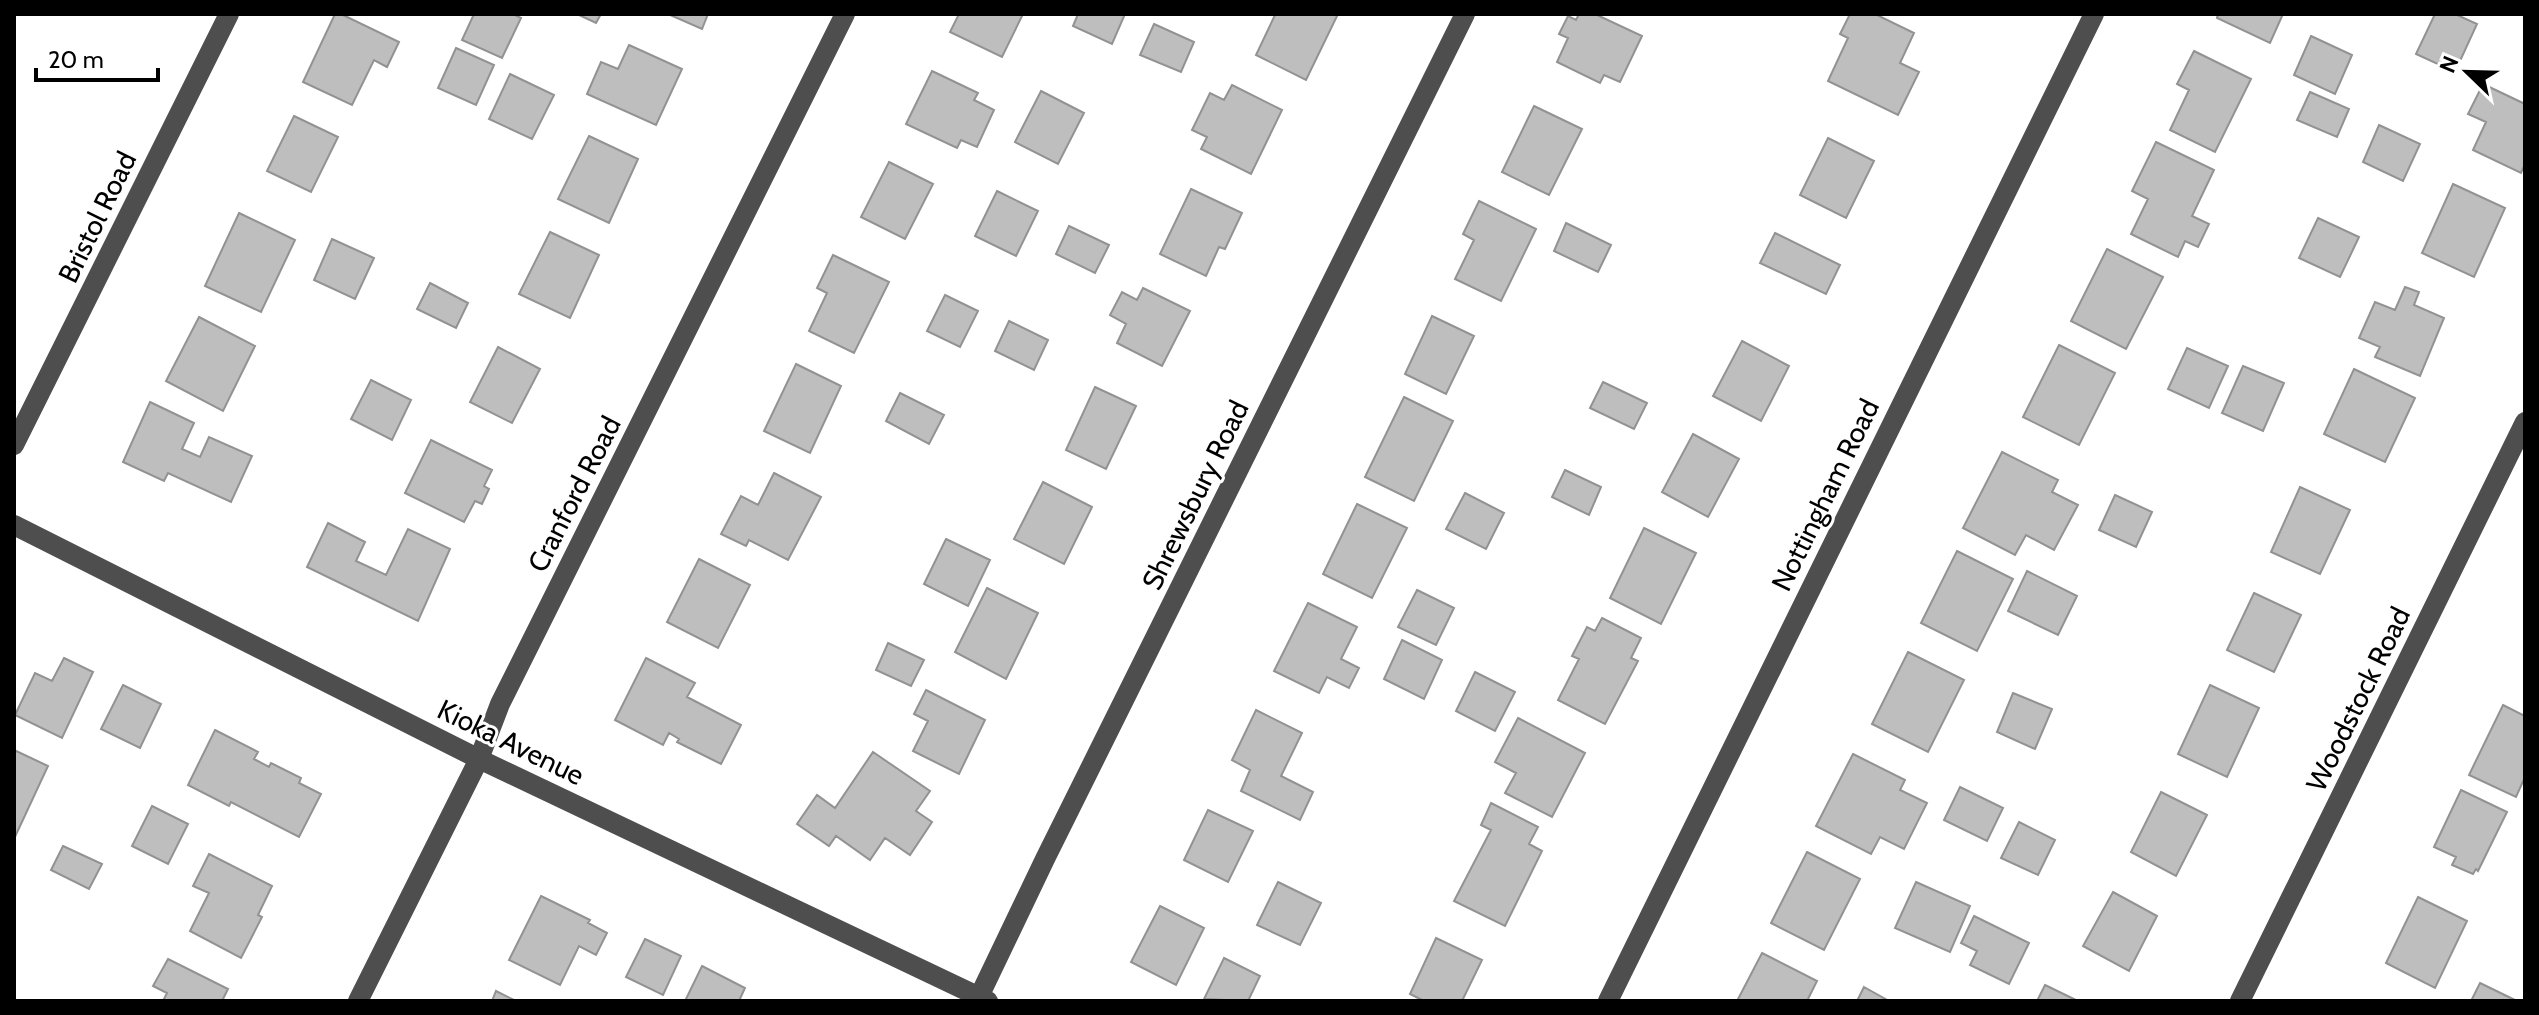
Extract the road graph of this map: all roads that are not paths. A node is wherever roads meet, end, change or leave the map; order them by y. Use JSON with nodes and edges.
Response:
{"nodes":[{"id":1,"x":229,"y":14,"type":"edge"},
{"id":2,"x":845,"y":14,"type":"edge"},
{"id":3,"x":1465,"y":14,"type":"edge"},
{"id":4,"x":2094,"y":14,"type":"edge"},
{"id":5,"x":2525,"y":422,"type":"edge"},
{"id":6,"x":14,"y":445,"type":"edge"},
{"id":7,"x":14,"y":525,"type":"edge"},
{"id":8,"x":479,"y":759,"type":"junction"},
{"id":9,"x":982,"y":1000,"type":"edge"},
{"id":10,"x":358,"y":1001,"type":"edge"},
{"id":11,"x":1608,"y":1001,"type":"edge"},
{"id":12,"x":2240,"y":1001,"type":"edge"}],
"edges":[{"from":1,"to":6,"type":"street","name":"Bristol Road"},
{"from":2,"to":8,"type":"street","name":"Cranford Road"},
{"from":3,"to":9,"type":"street","name":"Shrewsbury Road"},
{"from":4,"to":11,"type":"street","name":"Nottingham Road"},
{"from":5,"to":12,"type":"street","name":"Woodstock Road"},
{"from":7,"to":8,"type":"street","name":"Kioka Avenue"},
{"from":8,"to":9,"type":"street","name":"Kioka Avenue"},
{"from":8,"to":10,"type":"street","name":"Cranford Road"}]}
